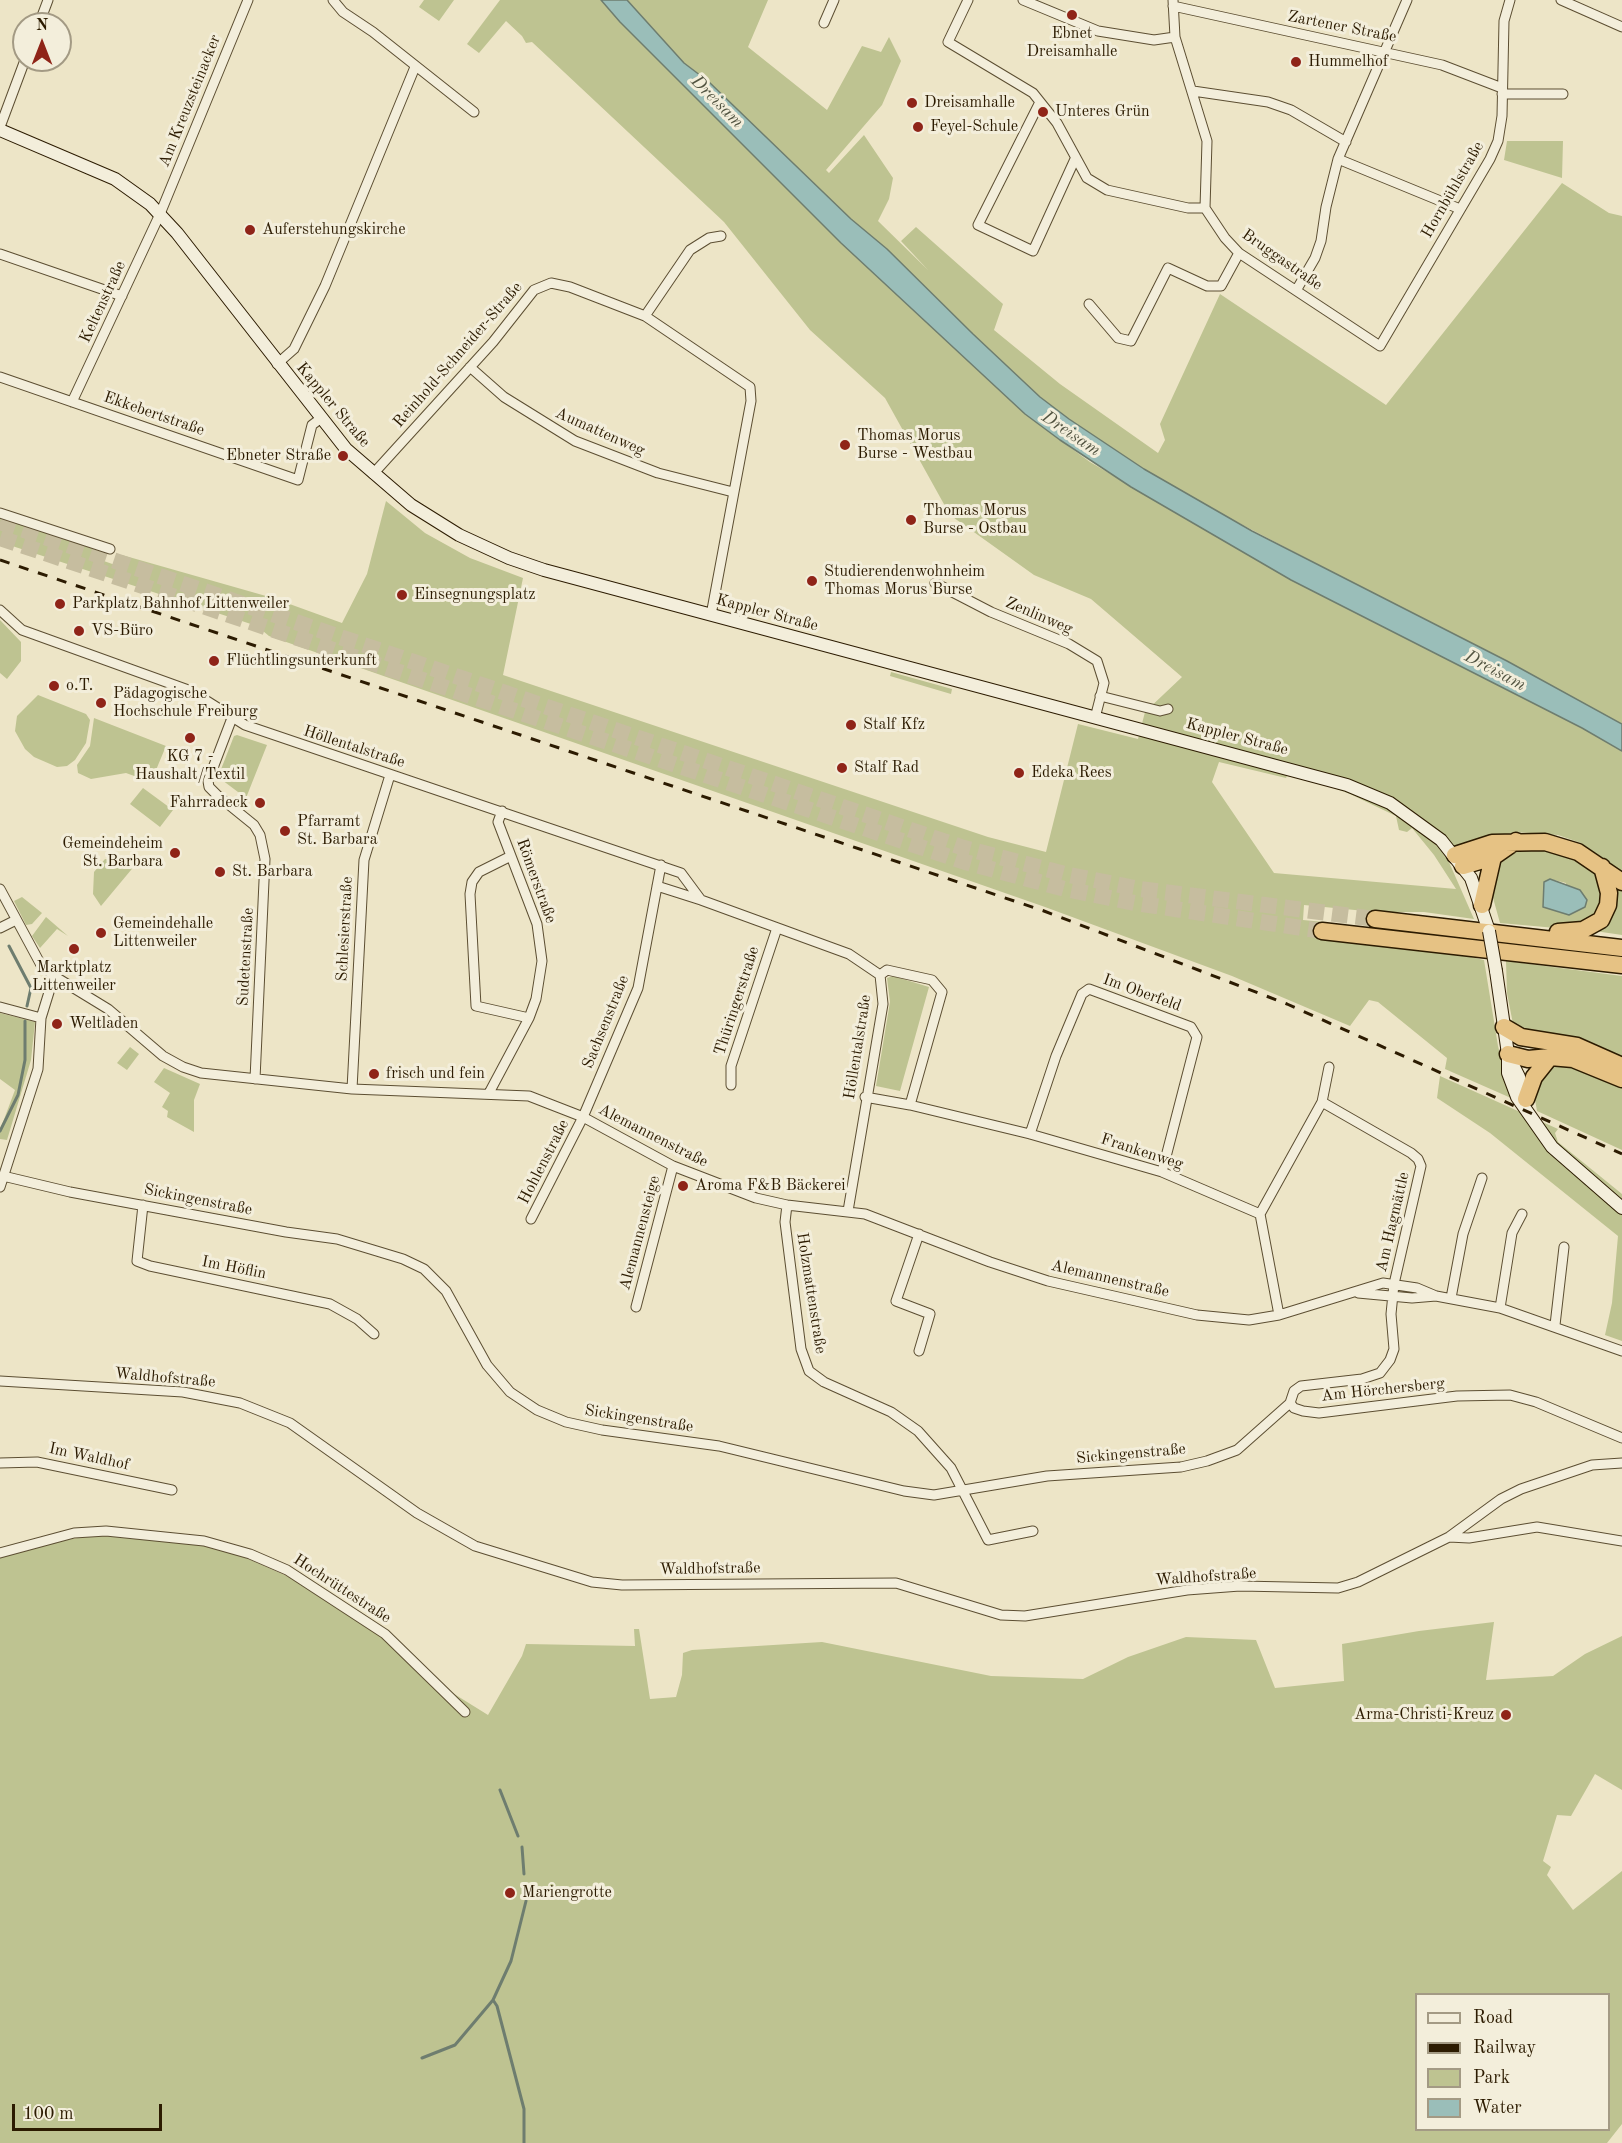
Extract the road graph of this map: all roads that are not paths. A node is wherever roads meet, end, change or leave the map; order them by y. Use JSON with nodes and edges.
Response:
{"nodes":[{"id":1,"x":248,"y":0,"type":"edge"},
{"id":2,"x":333,"y":0,"type":"edge"},
{"id":3,"x":834,"y":0,"type":"edge"},
{"id":4,"x":968,"y":0,"type":"edge"},
{"id":5,"x":1023,"y":0,"type":"edge"},
{"id":6,"x":1407,"y":0,"type":"edge"},
{"id":7,"x":1510,"y":0,"type":"edge"},
{"id":8,"x":1561,"y":0,"type":"edge"},
{"id":9,"x":1173,"y":3,"type":"edge"},
{"id":10,"x":824,"y":22,"type":"dead end"},
{"id":11,"x":1622,"y":27,"type":"edge"},
{"id":12,"x":1175,"y":37,"type":"junction"},
{"id":13,"x":1385,"y":51,"type":"junction"},
{"id":14,"x":414,"y":67,"type":"junction"},
{"id":15,"x":21,"y":72,"type":"edge"},
{"id":16,"x":1193,"y":91,"type":"junction"},
{"id":17,"x":1502,"y":91,"type":"junction"},
{"id":18,"x":1563,"y":94,"type":"dead end"},
{"id":19,"x":1040,"y":102,"type":"junction"},
{"id":20,"x":474,"y":112,"type":"dead end"},
{"id":21,"x":0,"y":129,"type":"edge"},
{"id":22,"x":1346,"y":142,"type":"junction"},
{"id":23,"x":1075,"y":159,"type":"junction"},
{"id":24,"x":1338,"y":159,"type":"junction"},
{"id":25,"x":1205,"y":208,"type":"junction"},
{"id":26,"x":1460,"y":209,"type":"junction"},
{"id":27,"x":160,"y":214,"type":"junction"},
{"id":28,"x":721,"y":236,"type":"dead end"},
{"id":29,"x":1239,"y":252,"type":"junction"},
{"id":30,"x":0,"y":254,"type":"edge"},
{"id":31,"x":1298,"y":289,"type":"junction"},
{"id":32,"x":122,"y":296,"type":"junction"},
{"id":33,"x":1089,"y":304,"type":"dead end"},
{"id":34,"x":645,"y":316,"type":"junction"},
{"id":35,"x":1380,"y":346,"type":"joint"},
{"id":36,"x":277,"y":364,"type":"junction"},
{"id":37,"x":470,"y":367,"type":"junction"},
{"id":38,"x":0,"y":377,"type":"edge"},
{"id":39,"x":72,"y":402,"type":"junction"},
{"id":40,"x":320,"y":418,"type":"junction"},
{"id":41,"x":374,"y":474,"type":"junction"},
{"id":42,"x":733,"y":492,"type":"junction"},
{"id":43,"x":0,"y":513,"type":"edge"},
{"id":44,"x":110,"y":549,"type":"dead end"},
{"id":45,"x":935,"y":583,"type":"dead end"},
{"id":46,"x":0,"y":610,"type":"edge"},
{"id":47,"x":711,"y":615,"type":"junction"},
{"id":48,"x":1100,"y":696,"type":"junction"},
{"id":49,"x":1168,"y":709,"type":"dead end"},
{"id":50,"x":232,"y":718,"type":"junction"},
{"id":51,"x":1095,"y":718,"type":"junction"},
{"id":52,"x":390,"y":775,"type":"junction"},
{"id":53,"x":502,"y":812,"type":"junction"},
{"id":54,"x":1516,"y":842,"type":"junction"},
{"id":55,"x":511,"y":856,"type":"junction"},
{"id":56,"x":1493,"y":857,"type":"junction"},
{"id":57,"x":1459,"y":860,"type":"junction"},
{"id":58,"x":661,"y":865,"type":"junction"},
{"id":59,"x":1602,"y":867,"type":"junction"},
{"id":60,"x":1622,"y":882,"type":"edge"},
{"id":61,"x":657,"y":886,"type":"junction"},
{"id":62,"x":0,"y":889,"type":"edge"},
{"id":63,"x":701,"y":900,"type":"junction"},
{"id":64,"x":1482,"y":905,"type":"junction"},
{"id":65,"x":1375,"y":919,"type":"tunnel mouth"},
{"id":66,"x":16,"y":920,"type":"junction"},
{"id":67,"x":0,"y":928,"type":"edge"},
{"id":68,"x":777,"y":928,"type":"junction"},
{"id":69,"x":1322,"y":931,"type":"tunnel mouth"},
{"id":70,"x":1516,"y":934,"type":"junction"},
{"id":71,"x":1622,"y":948,"type":"edge"},
{"id":72,"x":1622,"y":965,"type":"edge"},
{"id":73,"x":884,"y":973,"type":"junction"},
{"id":74,"x":54,"y":976,"type":"junction"},
{"id":75,"x":0,"y":1007,"type":"edge"},
{"id":76,"x":41,"y":1018,"type":"junction"},
{"id":77,"x":530,"y":1018,"type":"junction"},
{"id":78,"x":1504,"y":1027,"type":"junction"},
{"id":79,"x":1547,"y":1049,"type":"junction"},
{"id":80,"x":1508,"y":1054,"type":"junction"},
{"id":81,"x":1622,"y":1066,"type":"edge"},
{"id":82,"x":1329,"y":1067,"type":"dead end"},
{"id":83,"x":255,"y":1079,"type":"junction"},
{"id":84,"x":1622,"y":1079,"type":"edge"},
{"id":85,"x":731,"y":1085,"type":"dead end"},
{"id":86,"x":352,"y":1089,"type":"junction"},
{"id":87,"x":489,"y":1093,"type":"junction"},
{"id":88,"x":866,"y":1097,"type":"junction"},
{"id":89,"x":1322,"y":1102,"type":"junction"},
{"id":90,"x":1525,"y":1104,"type":"junction"},
{"id":91,"x":910,"y":1105,"type":"junction"},
{"id":92,"x":583,"y":1118,"type":"junction"},
{"id":93,"x":1030,"y":1134,"type":"junction"},
{"id":94,"x":673,"y":1166,"type":"junction"},
{"id":95,"x":1162,"y":1172,"type":"junction"},
{"id":96,"x":3,"y":1176,"type":"junction"},
{"id":97,"x":1482,"y":1178,"type":"dead end"},
{"id":98,"x":0,"y":1187,"type":"edge"},
{"id":99,"x":143,"y":1205,"type":"junction"},
{"id":100,"x":787,"y":1205,"type":"junction"},
{"id":101,"x":1622,"y":1208,"type":"edge"},
{"id":102,"x":848,"y":1211,"type":"junction"},
{"id":103,"x":1260,"y":1214,"type":"junction"},
{"id":104,"x":1522,"y":1214,"type":"dead end"},
{"id":105,"x":531,"y":1220,"type":"dead end"},
{"id":106,"x":919,"y":1234,"type":"junction"},
{"id":107,"x":1564,"y":1247,"type":"dead end"},
{"id":108,"x":1394,"y":1284,"type":"junction"},
{"id":109,"x":1358,"y":1293,"type":"junction"},
{"id":110,"x":1393,"y":1296,"type":"junction"},
{"id":111,"x":1436,"y":1296,"type":"junction"},
{"id":112,"x":1451,"y":1298,"type":"junction"},
{"id":113,"x":636,"y":1307,"type":"dead end"},
{"id":114,"x":1500,"y":1308,"type":"junction"},
{"id":115,"x":1279,"y":1316,"type":"junction"},
{"id":116,"x":1555,"y":1325,"type":"junction"},
{"id":117,"x":374,"y":1334,"type":"dead end"},
{"id":118,"x":919,"y":1351,"type":"dead end"},
{"id":119,"x":1622,"y":1351,"type":"edge"},
{"id":120,"x":0,"y":1381,"type":"edge"},
{"id":121,"x":1290,"y":1403,"type":"junction"},
{"id":122,"x":1622,"y":1438,"type":"edge"},
{"id":123,"x":0,"y":1463,"type":"edge"},
{"id":124,"x":1622,"y":1463,"type":"edge"},
{"id":125,"x":172,"y":1490,"type":"dead end"},
{"id":126,"x":962,"y":1491,"type":"junction"},
{"id":127,"x":1033,"y":1531,"type":"dead end"},
{"id":128,"x":1449,"y":1537,"type":"junction"},
{"id":129,"x":1622,"y":1541,"type":"edge"},
{"id":130,"x":0,"y":1553,"type":"edge"},
{"id":131,"x":465,"y":1712,"type":"dead end"}],
"edges":[{"from":1,"to":27,"type":"street","name":"Am Kreuzsteinacker"},
{"from":2,"to":14,"type":"street"},
{"from":3,"to":10,"type":"street"},
{"from":4,"to":19,"type":"street"},
{"from":5,"to":12,"type":"street"},
{"from":6,"to":13,"type":"street"},
{"from":7,"to":17,"type":"street","name":"Hornbühlstraße"},
{"from":8,"to":11,"type":"street"},
{"from":9,"to":12,"type":"street"},
{"from":9,"to":13,"type":"street","name":"Zartener Straße"},
{"from":12,"to":16,"type":"street"},
{"from":13,"to":17,"type":"street","name":"Zartener Straße"},
{"from":13,"to":22,"type":"street"},
{"from":14,"to":20,"type":"street"},
{"from":14,"to":36,"type":"street"},
{"from":15,"to":21,"type":"street"},
{"from":16,"to":22,"type":"street"},
{"from":16,"to":25,"type":"street"},
{"from":17,"to":18,"type":"street","name":"Zartener Straße"},
{"from":17,"to":26,"type":"street","name":"Hornbühlstraße"},
{"from":19,"to":23,"type":"street"},
{"from":19,"to":23,"type":"street"},
{"from":21,"to":27,"type":"street","name":"Kappler Straße"},
{"from":22,"to":24,"type":"street"},
{"from":23,"to":25,"type":"street"},
{"from":24,"to":26,"type":"street"},
{"from":24,"to":31,"type":"street"},
{"from":25,"to":29,"type":"street","name":"Bruggastraße"},
{"from":26,"to":35,"type":"street","name":"Hornbühlstraße"},
{"from":27,"to":32,"type":"street","name":"Keltenstraße"},
{"from":27,"to":36,"type":"street","name":"Kappler Straße"},
{"from":28,"to":34,"type":"street"},
{"from":29,"to":31,"type":"street","name":"Bruggastraße"},
{"from":29,"to":33,"type":"street"},
{"from":30,"to":32,"type":"street"},
{"from":31,"to":35,"type":"street","name":"Bruggastraße"},
{"from":32,"to":39,"type":"street","name":"Keltenstraße"},
{"from":34,"to":37,"type":"street","name":"Reinhold-Schneider-Straße"},
{"from":34,"to":42,"type":"street","name":"Reinhold-Schneider-Straße"},
{"from":36,"to":40,"type":"street","name":"Kappler Straße"},
{"from":37,"to":41,"type":"street","name":"Reinhold-Schneider-Straße"},
{"from":37,"to":42,"type":"street","name":"Aumattenweg"},
{"from":38,"to":39,"type":"street","name":"Ekkebertstraße"},
{"from":39,"to":40,"type":"street","name":"Ekkebertstraße"},
{"from":40,"to":41,"type":"street","name":"Kappler Straße"},
{"from":41,"to":47,"type":"street","name":"Kappler Straße"},
{"from":42,"to":47,"type":"street","name":"Reinhold-Schneider-Straße"},
{"from":43,"to":44,"type":"street"},
{"from":45,"to":48,"type":"street","name":"Zenlinweg"},
{"from":46,"to":50,"type":"street","name":"Höllentalstraße"},
{"from":47,"to":51,"type":"street","name":"Kappler Straße"},
{"from":48,"to":49,"type":"street"},
{"from":48,"to":51,"type":"street","name":"Zenlinweg"},
{"from":50,"to":52,"type":"street","name":"Höllentalstraße"},
{"from":50,"to":83,"type":"street","name":"Sudetenstraße"},
{"from":51,"to":57,"type":"street","name":"Kappler Straße"},
{"from":52,"to":53,"type":"street","name":"Höllentalstraße"},
{"from":52,"to":86,"type":"street","name":"Schlesierstraße"},
{"from":53,"to":55,"type":"street","name":"Römerstraße"},
{"from":53,"to":58,"type":"street","name":"Höllentalstraße"},
{"from":54,"to":56,"type":"highway"},
{"from":54,"to":57,"type":"highway"},
{"from":54,"to":59,"type":"highway"},
{"from":55,"to":77,"type":"street","name":"Römerstraße"},
{"from":55,"to":77,"type":"street"},
{"from":56,"to":57,"type":"highway"},
{"from":56,"to":64,"type":"highway"},
{"from":57,"to":64,"type":"street","name":"Kappler Straße"},
{"from":58,"to":61,"type":"street","name":"Sachsenstraße"},
{"from":58,"to":63,"type":"street","name":"Höllentalstraße"},
{"from":59,"to":60,"type":"highway"},
{"from":59,"to":70,"type":"highway"},
{"from":61,"to":63,"type":"street","name":"Höllentalstraße"},
{"from":61,"to":92,"type":"street","name":"Sachsenstraße"},
{"from":62,"to":66,"type":"street","name":"Alemannenstraße"},
{"from":63,"to":68,"type":"street","name":"Höllentalstraße"},
{"from":64,"to":78,"type":"street","name":"Kappler Straße","bridge":true},
{"from":65,"to":70,"type":"highway"},
{"from":66,"to":67,"type":"street"},
{"from":66,"to":74,"type":"street","name":"Alemannenstraße"},
{"from":68,"to":73,"type":"street","name":"Höllentalstraße"},
{"from":68,"to":85,"type":"street","name":"Thüringerstraße"},
{"from":69,"to":72,"type":"highway"},
{"from":70,"to":71,"type":"highway"},
{"from":73,"to":88,"type":"street","name":"Höllentalstraße"},
{"from":73,"to":91,"type":"street"},
{"from":74,"to":76,"type":"street"},
{"from":74,"to":83,"type":"street","name":"Alemannenstraße"},
{"from":75,"to":76,"type":"street"},
{"from":76,"to":96,"type":"street"},
{"from":77,"to":87,"type":"street","name":"Römerstraße"},
{"from":78,"to":79,"type":"highway"},
{"from":78,"to":80,"type":"street","name":"Kappler Straße"},
{"from":79,"to":80,"type":"highway"},
{"from":79,"to":81,"type":"highway"},
{"from":79,"to":84,"type":"highway"},
{"from":79,"to":90,"type":"highway"},
{"from":80,"to":90,"type":"street","name":"Kappler Straße"},
{"from":82,"to":89,"type":"street"},
{"from":83,"to":86,"type":"street","name":"Alemannenstraße"},
{"from":86,"to":87,"type":"street","name":"Alemannenstraße"},
{"from":87,"to":92,"type":"street","name":"Alemannenstraße"},
{"from":88,"to":91,"type":"street","name":"Frankenweg"},
{"from":88,"to":102,"type":"street","name":"Höllentalstraße"},
{"from":89,"to":103,"type":"street"},
{"from":89,"to":108,"type":"street","name":"Am Hagmättle"},
{"from":90,"to":101,"type":"street","name":"Kappler Straße"},
{"from":91,"to":93,"type":"street","name":"Frankenweg"},
{"from":92,"to":94,"type":"street","name":"Alemannenstraße"},
{"from":92,"to":105,"type":"street","name":"Hohlenstraße"},
{"from":93,"to":95,"type":"street","name":"Frankenweg"},
{"from":93,"to":95,"type":"street","name":"Im Oberfeld"},
{"from":94,"to":100,"type":"street","name":"Alemannenstraße"},
{"from":94,"to":113,"type":"street","name":"Alemannensteige"},
{"from":95,"to":103,"type":"street","name":"Frankenweg"},
{"from":96,"to":98,"type":"street"},
{"from":96,"to":99,"type":"street","name":"Sickingenstraße"},
{"from":97,"to":112,"type":"street"},
{"from":99,"to":117,"type":"street","name":"Im Höflin"},
{"from":99,"to":126,"type":"street","name":"Sickingenstraße"},
{"from":100,"to":102,"type":"street","name":"Alemannenstraße"},
{"from":100,"to":126,"type":"street","name":"Holzmattenstraße"},
{"from":102,"to":106,"type":"street","name":"Alemannenstraße"},
{"from":103,"to":115,"type":"street"},
{"from":104,"to":114,"type":"street"},
{"from":106,"to":115,"type":"street","name":"Alemannenstraße"},
{"from":106,"to":118,"type":"street"},
{"from":107,"to":116,"type":"street"},
{"from":108,"to":109,"type":"street","name":"Alemannenstraße"},
{"from":108,"to":110,"type":"street","name":"Am Hagmättle"},
{"from":108,"to":111,"type":"street","name":"Alemannenstraße"},
{"from":109,"to":110,"type":"street","name":"Alemannenstraße"},
{"from":109,"to":115,"type":"street","name":"Alemannenstraße"},
{"from":110,"to":111,"type":"street","name":"Alemannenstraße"},
{"from":110,"to":121,"type":"street","name":"Am Hörchersberg"},
{"from":111,"to":112,"type":"street","name":"Alemannenstraße"},
{"from":112,"to":114,"type":"street","name":"Alemannenstraße"},
{"from":114,"to":116,"type":"street","name":"Alemannenstraße"},
{"from":116,"to":119,"type":"street","name":"Alemannenstraße"},
{"from":120,"to":128,"type":"street","name":"Waldhofstraße"},
{"from":121,"to":122,"type":"street","name":"Am Hörchersberg"},
{"from":121,"to":126,"type":"street","name":"Sickingenstraße"},
{"from":123,"to":125,"type":"street","name":"Im Waldhof"},
{"from":124,"to":128,"type":"street"},
{"from":126,"to":127,"type":"street","name":"Holzmattenstraße"},
{"from":128,"to":129,"type":"street"},
{"from":130,"to":131,"type":"street","name":"Hochrüttestraße"}]}
